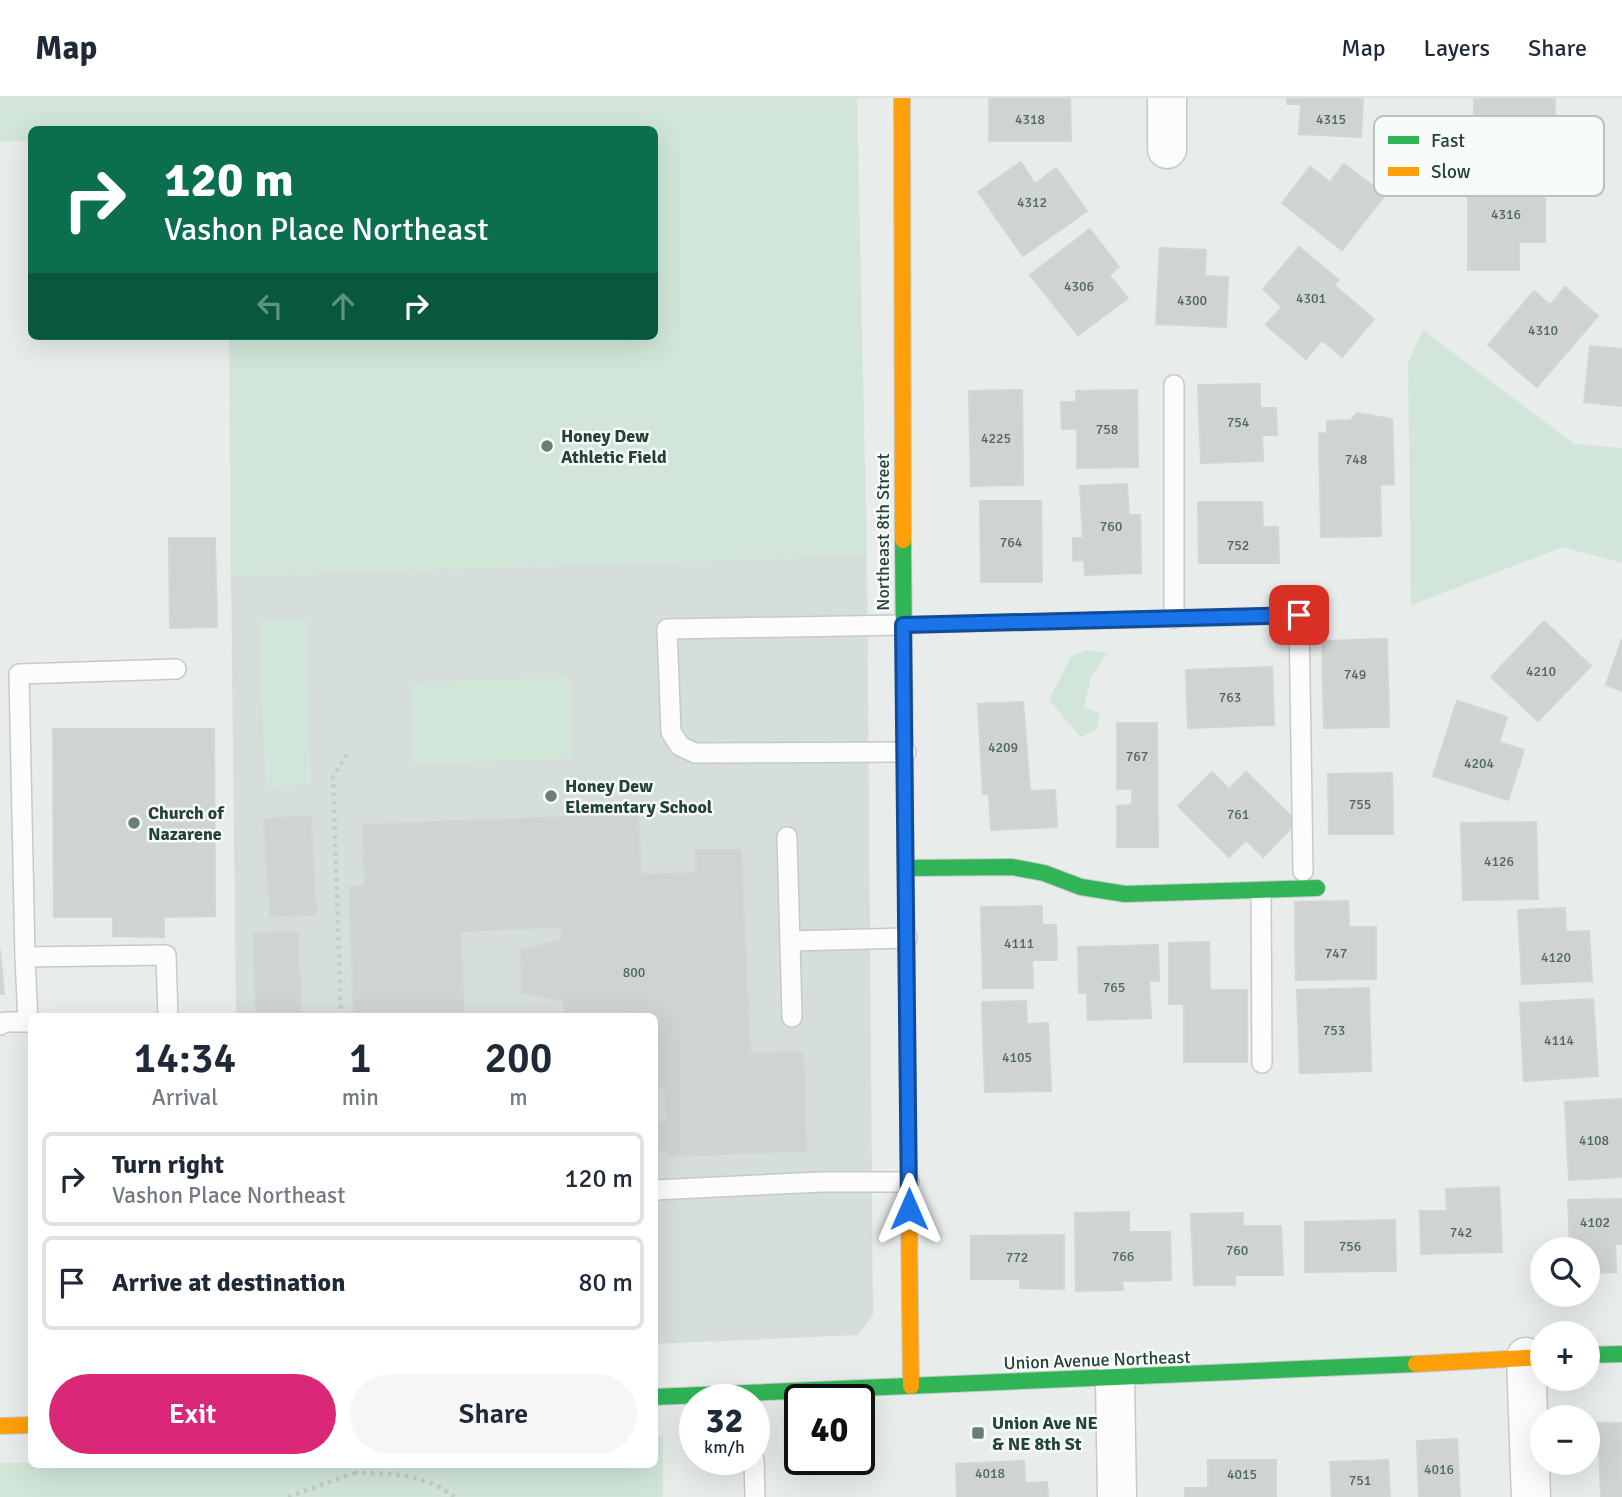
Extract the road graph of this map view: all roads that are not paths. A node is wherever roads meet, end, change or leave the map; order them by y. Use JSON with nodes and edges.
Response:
{"nodes":[{"id":1,"x":902,"y":98,"type":"edge"},
{"id":2,"x":1167,"y":98,"type":"edge"},
{"id":3,"x":1167,"y":149,"type":"dead end"},
{"id":4,"x":1174,"y":385,"type":"dead end"},
{"id":5,"x":1308,"y":615,"type":"joint"},
{"id":6,"x":1174,"y":618,"type":"junction"},
{"id":7,"x":903,"y":625,"type":"junction"},
{"id":8,"x":176,"y":668,"type":"dead end"},
{"id":9,"x":906,"y":752,"type":"junction"},
{"id":10,"x":787,"y":837,"type":"dead end"},
{"id":11,"x":906,"y":868,"type":"junction"},
{"id":12,"x":1303,"y":871,"type":"dead end"},
{"id":13,"x":1317,"y":888,"type":"dead end"},
{"id":14,"x":1261,"y":892,"type":"junction"},
{"id":15,"x":907,"y":938,"type":"junction"},
{"id":16,"x":790,"y":941,"type":"junction"},
{"id":17,"x":25,"y":957,"type":"junction"},
{"id":18,"x":168,"y":1013,"type":"edge"},
{"id":19,"x":792,"y":1017,"type":"dead end"},
{"id":20,"x":2,"y":1024,"type":"edge"},
{"id":21,"x":1262,"y":1063,"type":"dead end"},
{"id":22,"x":909,"y":1182,"type":"junction"},
{"id":23,"x":658,"y":1190,"type":"edge"},
{"id":24,"x":1622,"y":1354,"type":"edge"},
{"id":25,"x":1600,"y":1355,"type":"edge"},
{"id":26,"x":1530,"y":1357,"type":"edge"},
{"id":27,"x":1115,"y":1379,"type":"junction"},
{"id":28,"x":911,"y":1386,"type":"junction"},
{"id":29,"x":1533,"y":1391,"type":"edge"},
{"id":30,"x":770,"y":1396,"type":"edge"},
{"id":31,"x":658,"y":1398,"type":"edge"},
{"id":32,"x":679,"y":1398,"type":"edge"},
{"id":33,"x":28,"y":1425,"type":"edge"},
{"id":34,"x":0,"y":1426,"type":"edge"},
{"id":35,"x":754,"y":1475,"type":"edge"},
{"id":36,"x":755,"y":1497,"type":"edge"},
{"id":37,"x":1117,"y":1497,"type":"edge"},
{"id":38,"x":1531,"y":1497,"type":"edge"}],
"edges":[{"from":1,"to":7,"type":"street","name":"Northeast 8th Street"},
{"from":2,"to":3,"type":"street"},
{"from":4,"to":6,"type":"lane"},
{"from":5,"to":6,"type":"street"},
{"from":5,"to":12,"type":"lane"},
{"from":6,"to":7,"type":"street"},
{"from":7,"to":9,"type":"street","name":"Northeast 8th Street"},
{"from":7,"to":9,"type":"lane"},
{"from":8,"to":17,"type":"lane"},
{"from":9,"to":11,"type":"street","name":"Northeast 8th Street"},
{"from":10,"to":16,"type":"lane"},
{"from":11,"to":14,"type":"street"},
{"from":11,"to":15,"type":"street","name":"Northeast 8th Street"},
{"from":13,"to":14,"type":"street"},
{"from":14,"to":21,"type":"lane"},
{"from":15,"to":16,"type":"lane"},
{"from":15,"to":22,"type":"street","name":"Northeast 8th Street"},
{"from":16,"to":19,"type":"lane"},
{"from":17,"to":18,"type":"lane"},
{"from":17,"to":20,"type":"lane"},
{"from":22,"to":23,"type":"lane"},
{"from":22,"to":28,"type":"street","name":"Northeast 8th Street"},
{"from":24,"to":25,"type":"street"},
{"from":26,"to":27,"type":"street","name":"Union Avenue Northeast"},
{"from":27,"to":28,"type":"street","name":"Union Avenue Northeast"},
{"from":27,"to":37,"type":"street"},
{"from":28,"to":30,"type":"street","name":"Union Avenue Northeast"},
{"from":29,"to":38,"type":"street"},
{"from":31,"to":32,"type":"street","name":"Union Avenue Northeast"},
{"from":33,"to":34,"type":"street"},
{"from":35,"to":36,"type":"lane"}]}
